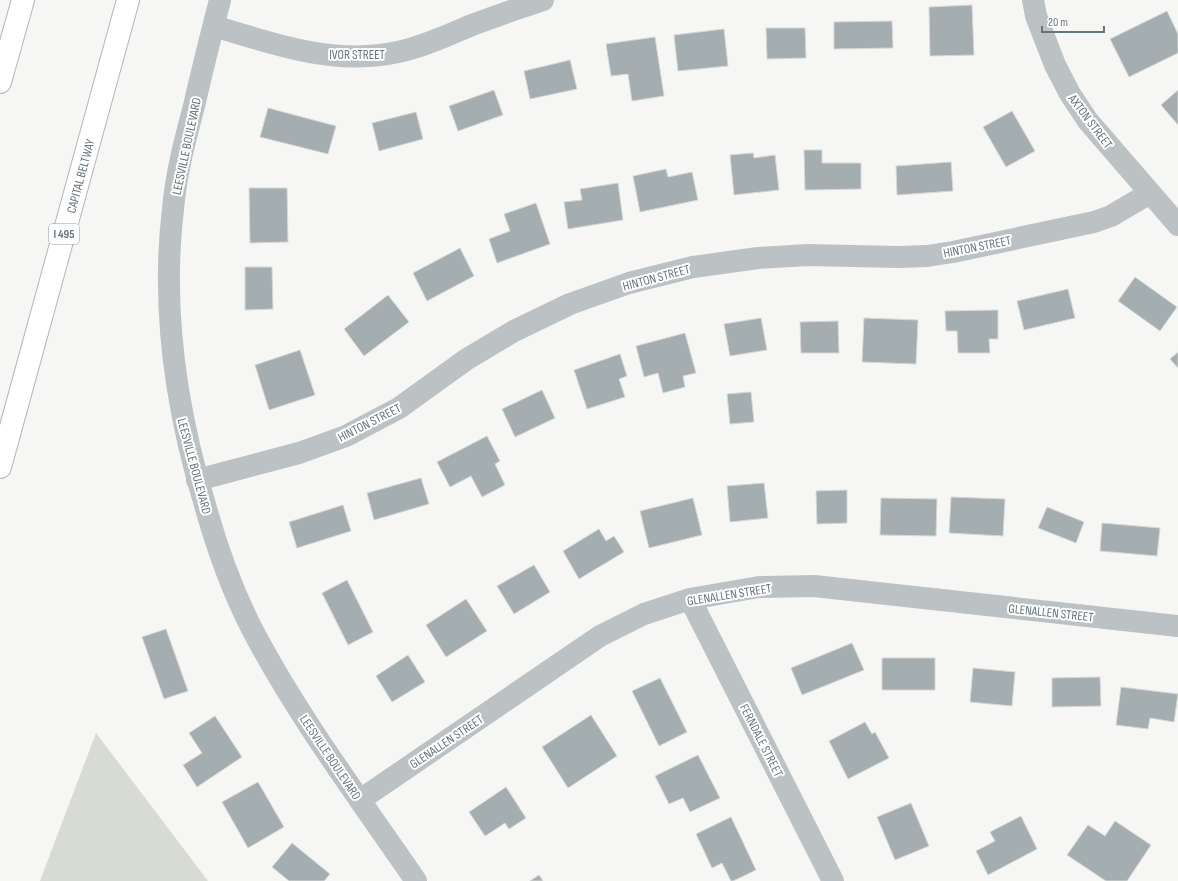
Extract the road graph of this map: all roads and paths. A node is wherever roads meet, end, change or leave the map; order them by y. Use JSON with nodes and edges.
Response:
{"nodes":[{"id":1,"x":23,"y":0,"type":"edge"},
{"id":2,"x":128,"y":0,"type":"edge"},
{"id":3,"x":220,"y":0,"type":"edge"},
{"id":4,"x":544,"y":0,"type":"edge"},
{"id":5,"x":1032,"y":0,"type":"edge"},
{"id":6,"x":214,"y":26,"type":"junction"},
{"id":7,"x":0,"y":82,"type":"edge"},
{"id":8,"x":1150,"y":193,"type":"junction"},
{"id":9,"x":1178,"y":225,"type":"edge"},
{"id":10,"x":0,"y":467,"type":"edge"},
{"id":11,"x":197,"y":480,"type":"junction"},
{"id":12,"x":690,"y":599,"type":"junction"},
{"id":13,"x":1178,"y":626,"type":"edge"},
{"id":14,"x":360,"y":800,"type":"junction"},
{"id":15,"x":416,"y":881,"type":"edge"},
{"id":16,"x":833,"y":881,"type":"edge"}],
"edges":[{"from":1,"to":7,"type":"highway"},
{"from":2,"to":10,"type":"highway","name":"CAPITAL BELTWAY","number":"I 495"},
{"from":3,"to":6,"type":"street","name":"LEESVILLE BOULEVARD"},
{"from":4,"to":6,"type":"street","name":"IVOR STREET"},
{"from":5,"to":8,"type":"street","name":"AXTON STREET"},
{"from":6,"to":11,"type":"street","name":"LEESVILLE BOULEVARD"},
{"from":8,"to":9,"type":"street","name":"AXTON STREET"},
{"from":8,"to":11,"type":"street","name":"HINTON STREET"},
{"from":11,"to":14,"type":"street","name":"LEESVILLE BOULEVARD"},
{"from":12,"to":13,"type":"street","name":"GLENALLEN STREET"},
{"from":12,"to":14,"type":"street","name":"GLENALLEN STREET"},
{"from":12,"to":16,"type":"street","name":"FERNDALE STREET"},
{"from":14,"to":15,"type":"street","name":"LEESVILLE BOULEVARD"}]}
